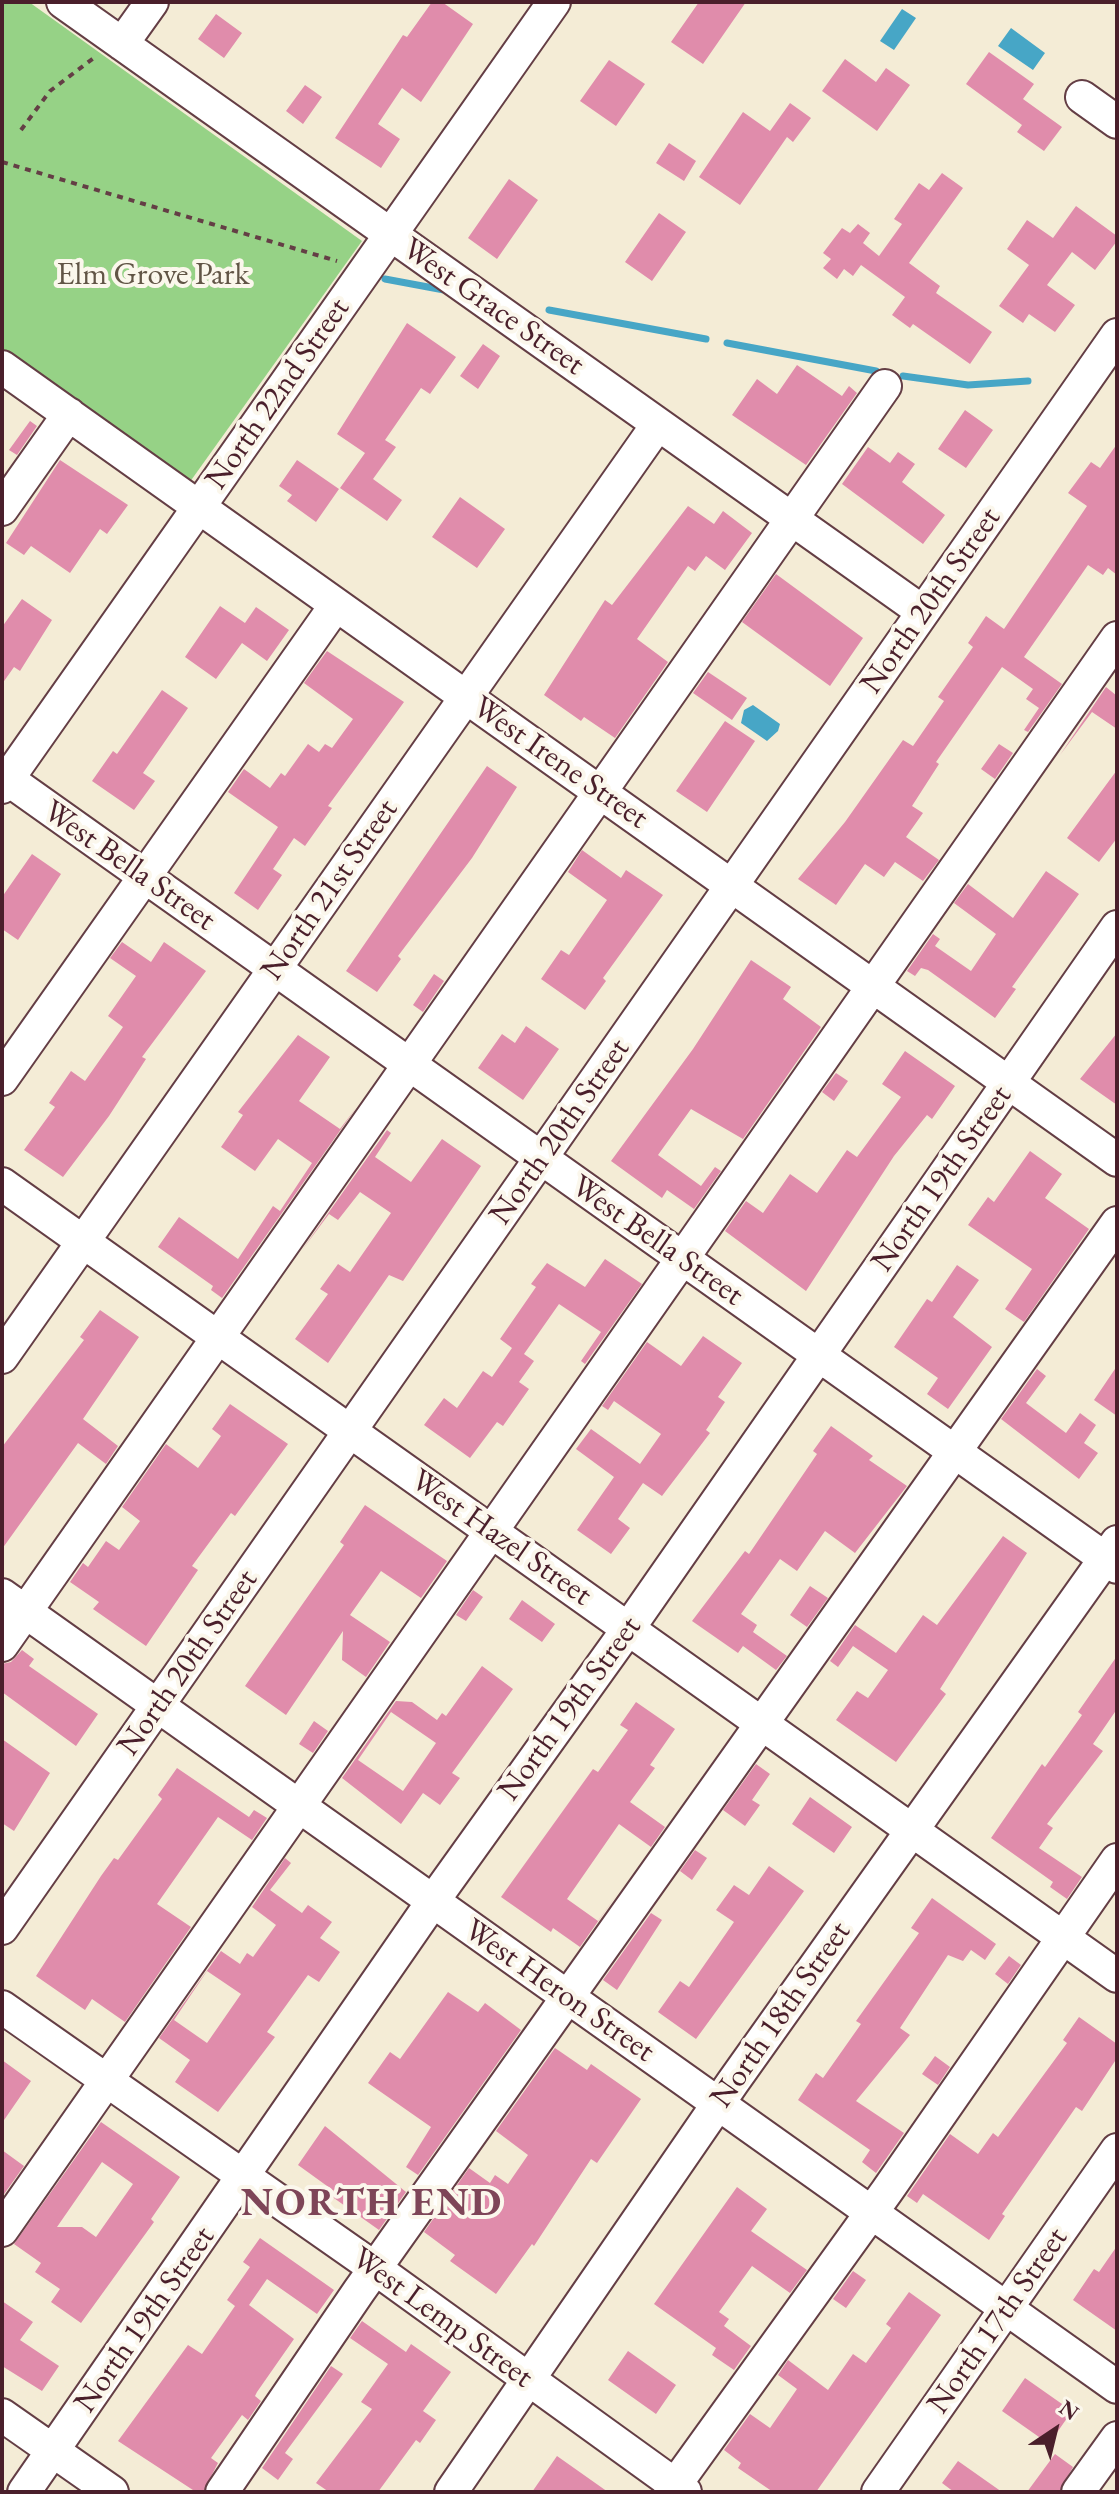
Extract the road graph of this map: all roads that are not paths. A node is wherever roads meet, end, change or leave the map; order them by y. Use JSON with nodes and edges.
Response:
{"nodes":[{"id":1,"x":63,"y":2,"type":"edge"},
{"id":2,"x":152,"y":2,"type":"edge"},
{"id":3,"x":554,"y":2,"type":"edge"},
{"id":4,"x":122,"y":44,"type":"junction"},
{"id":5,"x":1082,"y":97,"type":"dead end"},
{"id":6,"x":1117,"y":122,"type":"edge"},
{"id":7,"x":391,"y":234,"type":"junction"},
{"id":8,"x":1112,"y":351,"type":"edge"},
{"id":9,"x":2,"y":367,"type":"edge"},
{"id":10,"x":885,"y":386,"type":"dead end"},
{"id":11,"x":69,"y":414,"type":"junction"},
{"id":12,"x":658,"y":424,"type":"junction"},
{"id":13,"x":199,"y":507,"type":"junction"},
{"id":14,"x":2,"y":509,"type":"edge"},
{"id":15,"x":792,"y":519,"type":"junction"},
{"id":16,"x":336,"y":605,"type":"junction"},
{"id":17,"x":923,"y":612,"type":"junction"},
{"id":18,"x":1117,"y":638,"type":"edge"},
{"id":19,"x":466,"y":697,"type":"junction"},
{"id":20,"x":4,"y":780,"type":"edge"},
{"id":21,"x":600,"y":792,"type":"junction"},
{"id":22,"x":144,"y":876,"type":"junction"},
{"id":23,"x":731,"y":886,"type":"junction"},
{"id":24,"x":1117,"y":927,"type":"edge"},
{"id":25,"x":274,"y":969,"type":"junction"},
{"id":26,"x":873,"y":986,"type":"junction"},
{"id":27,"x":409,"y":1065,"type":"junction"},
{"id":28,"x":2,"y":1079,"type":"edge"},
{"id":29,"x":1009,"y":1083,"type":"junction"},
{"id":30,"x":541,"y":1158,"type":"junction"},
{"id":31,"x":1117,"y":1160,"type":"edge"},
{"id":32,"x":2,"y":1184,"type":"edge"},
{"id":33,"x":1117,"y":1223,"type":"edge"},
{"id":34,"x":83,"y":1241,"type":"junction"},
{"id":35,"x":682,"y":1259,"type":"junction"},
{"id":36,"x":218,"y":1337,"type":"junction"},
{"id":37,"x":819,"y":1356,"type":"junction"},
{"id":38,"x":2,"y":1357,"type":"edge"},
{"id":39,"x":350,"y":1431,"type":"junction"},
{"id":40,"x":953,"y":1451,"type":"junction"},
{"id":41,"x":491,"y":1531,"type":"junction"},
{"id":42,"x":1113,"y":1556,"type":"edge"},
{"id":43,"x":14,"y":1603,"type":"edge"},
{"id":44,"x":628,"y":1629,"type":"junction"},
{"id":45,"x":2,"y":1645,"type":"edge"},
{"id":46,"x":158,"y":1705,"type":"junction"},
{"id":47,"x":760,"y":1723,"type":"junction"},
{"id":48,"x":299,"y":1806,"type":"junction"},
{"id":49,"x":911,"y":1830,"type":"junction"},
{"id":50,"x":1117,"y":1860,"type":"edge"},
{"id":51,"x":433,"y":1901,"type":"junction"},
{"id":52,"x":2,"y":1928,"type":"edge"},
{"id":53,"x":1063,"y":1937,"type":"junction"},
{"id":54,"x":1117,"y":1976,"type":"edge"},
{"id":55,"x":568,"y":1997,"type":"junction"},
{"id":56,"x":2,"y":2007,"type":"edge"},
{"id":57,"x":106,"y":2081,"type":"junction"},
{"id":58,"x":718,"y":2103,"type":"junction"},
{"id":59,"x":1117,"y":2150,"type":"edge"},
{"id":60,"x":244,"y":2179,"type":"junction"},
{"id":61,"x":871,"y":2212,"type":"junction"},
{"id":62,"x":2,"y":2230,"type":"edge"},
{"id":63,"x":376,"y":2269,"type":"junction"},
{"id":64,"x":1008,"y":2309,"type":"junction"},
{"id":65,"x":529,"y":2381,"type":"junction"},
{"id":66,"x":1117,"y":2387,"type":"edge"},
{"id":67,"x":2,"y":2415,"type":"edge"},
{"id":68,"x":1117,"y":2438,"type":"edge"},
{"id":69,"x":53,"y":2451,"type":"junction"},
{"id":70,"x":677,"y":2490,"type":"edge"},
{"id":71,"x":24,"y":2492,"type":"edge"},
{"id":72,"x":112,"y":2492,"type":"edge"},
{"id":73,"x":222,"y":2492,"type":"edge"},
{"id":74,"x":451,"y":2492,"type":"edge"},
{"id":75,"x":878,"y":2492,"type":"edge"},
{"id":76,"x":1078,"y":2492,"type":"edge"}],
"edges":[{"from":1,"to":4,"type":"street","name":"West Grace Street"},
{"from":2,"to":4,"type":"street"},
{"from":3,"to":7,"type":"street","name":"North 22nd Street"},
{"from":4,"to":7,"type":"street","name":"West Grace Street"},
{"from":5,"to":6,"type":"street"},
{"from":7,"to":12,"type":"street","name":"West Grace Street"},
{"from":7,"to":13,"type":"street","name":"North 22nd Street"},
{"from":8,"to":17,"type":"street","name":"North 20th Street"},
{"from":9,"to":11,"type":"street","name":"West Irene Street"},
{"from":10,"to":15,"type":"street"},
{"from":11,"to":13,"type":"street","name":"West Irene Street"},
{"from":11,"to":14,"type":"street"},
{"from":12,"to":15,"type":"street","name":"West Grace Street"},
{"from":12,"to":19,"type":"street","name":"North 21st Street"},
{"from":13,"to":16,"type":"street","name":"West Irene Street"},
{"from":13,"to":20,"type":"street","name":"North 22nd Street"},
{"from":15,"to":17,"type":"street","name":"West Grace Street"},
{"from":15,"to":21,"type":"street"},
{"from":16,"to":19,"type":"street","name":"West Irene Street"},
{"from":16,"to":22,"type":"street"},
{"from":17,"to":23,"type":"street","name":"North 20th Street"},
{"from":18,"to":26,"type":"street"},
{"from":19,"to":21,"type":"street","name":"West Irene Street"},
{"from":19,"to":25,"type":"street","name":"North 21st Street"},
{"from":20,"to":22,"type":"street","name":"West Bella Street"},
{"from":21,"to":23,"type":"street","name":"West Irene Street"},
{"from":21,"to":27,"type":"street"},
{"from":22,"to":25,"type":"street","name":"West Bella Street"},
{"from":22,"to":28,"type":"street"},
{"from":23,"to":26,"type":"street","name":"West Irene Street"},
{"from":23,"to":30,"type":"street","name":"North 20th Street"},
{"from":24,"to":29,"type":"street","name":"North 19th Street"},
{"from":25,"to":27,"type":"street","name":"West Bella Street"},
{"from":25,"to":34,"type":"street","name":"North 21st Street"},
{"from":26,"to":29,"type":"street","name":"West Irene Street"},
{"from":26,"to":35,"type":"street"},
{"from":27,"to":30,"type":"street","name":"West Bella Street"},
{"from":27,"to":36,"type":"street"},
{"from":29,"to":31,"type":"street","name":"West Irene Street"},
{"from":29,"to":37,"type":"street","name":"North 19th Street"},
{"from":30,"to":35,"type":"street","name":"West Bella Street"},
{"from":30,"to":39,"type":"street","name":"North 20th Street"},
{"from":32,"to":34,"type":"street","name":"West Hazel Street"},
{"from":33,"to":40,"type":"street"},
{"from":34,"to":36,"type":"street","name":"West Hazel Street"},
{"from":34,"to":38,"type":"street","name":"North 21st Street"},
{"from":35,"to":37,"type":"street","name":"West Bella Street"},
{"from":35,"to":41,"type":"street"},
{"from":36,"to":39,"type":"street","name":"West Hazel Street"},
{"from":36,"to":43,"type":"street"},
{"from":37,"to":40,"type":"street","name":"West Bella Street"},
{"from":37,"to":44,"type":"street","name":"North 19th Street"},
{"from":39,"to":41,"type":"street","name":"West Hazel Street"},
{"from":39,"to":46,"type":"street","name":"North 20th Street"},
{"from":40,"to":42,"type":"street","name":"West Bella Street"},
{"from":40,"to":47,"type":"street"},
{"from":41,"to":44,"type":"street","name":"West Hazel Street"},
{"from":41,"to":48,"type":"street"},
{"from":42,"to":49,"type":"street","name":"North 18th Street"},
{"from":43,"to":45,"type":"street"},
{"from":43,"to":46,"type":"street","name":"West Heron Street"},
{"from":44,"to":47,"type":"street","name":"West Hazel Street"},
{"from":44,"to":51,"type":"street","name":"North 19th Street"},
{"from":46,"to":48,"type":"street","name":"West Heron Street"},
{"from":46,"to":52,"type":"street","name":"North 20th Street"},
{"from":47,"to":49,"type":"street","name":"West Hazel Street"},
{"from":47,"to":55,"type":"street"},
{"from":48,"to":51,"type":"street","name":"West Heron Street"},
{"from":48,"to":57,"type":"street"},
{"from":49,"to":53,"type":"street","name":"West Hazel Street"},
{"from":49,"to":58,"type":"street","name":"North 18th Street"},
{"from":50,"to":53,"type":"street"},
{"from":51,"to":55,"type":"street","name":"West Heron Street"},
{"from":51,"to":60,"type":"street","name":"North 19th Street"},
{"from":53,"to":54,"type":"street","name":"West Hazel Street"},
{"from":53,"to":61,"type":"street"},
{"from":55,"to":58,"type":"street","name":"West Heron Street"},
{"from":55,"to":63,"type":"street"},
{"from":56,"to":57,"type":"street","name":"West Lemp Street"},
{"from":57,"to":60,"type":"street","name":"West Lemp Street"},
{"from":57,"to":62,"type":"street"},
{"from":58,"to":61,"type":"street","name":"West Heron Street"},
{"from":58,"to":65,"type":"street","name":"North 18th Street"},
{"from":59,"to":64,"type":"street","name":"North 17th Street"},
{"from":60,"to":63,"type":"street","name":"West Lemp Street"},
{"from":60,"to":69,"type":"street","name":"North 19th Street"},
{"from":61,"to":64,"type":"street","name":"West Heron Street"},
{"from":61,"to":70,"type":"street"},
{"from":63,"to":65,"type":"street","name":"West Lemp Street"},
{"from":63,"to":73,"type":"street"},
{"from":64,"to":66,"type":"street","name":"West Heron Street"},
{"from":64,"to":75,"type":"street","name":"North 17th Street"},
{"from":65,"to":70,"type":"street","name":"West Lemp Street"},
{"from":65,"to":74,"type":"street","name":"North 18th Street"},
{"from":67,"to":69,"type":"street"},
{"from":68,"to":76,"type":"street"},
{"from":69,"to":71,"type":"street","name":"North 19th Street"},
{"from":69,"to":72,"type":"street"}]}
